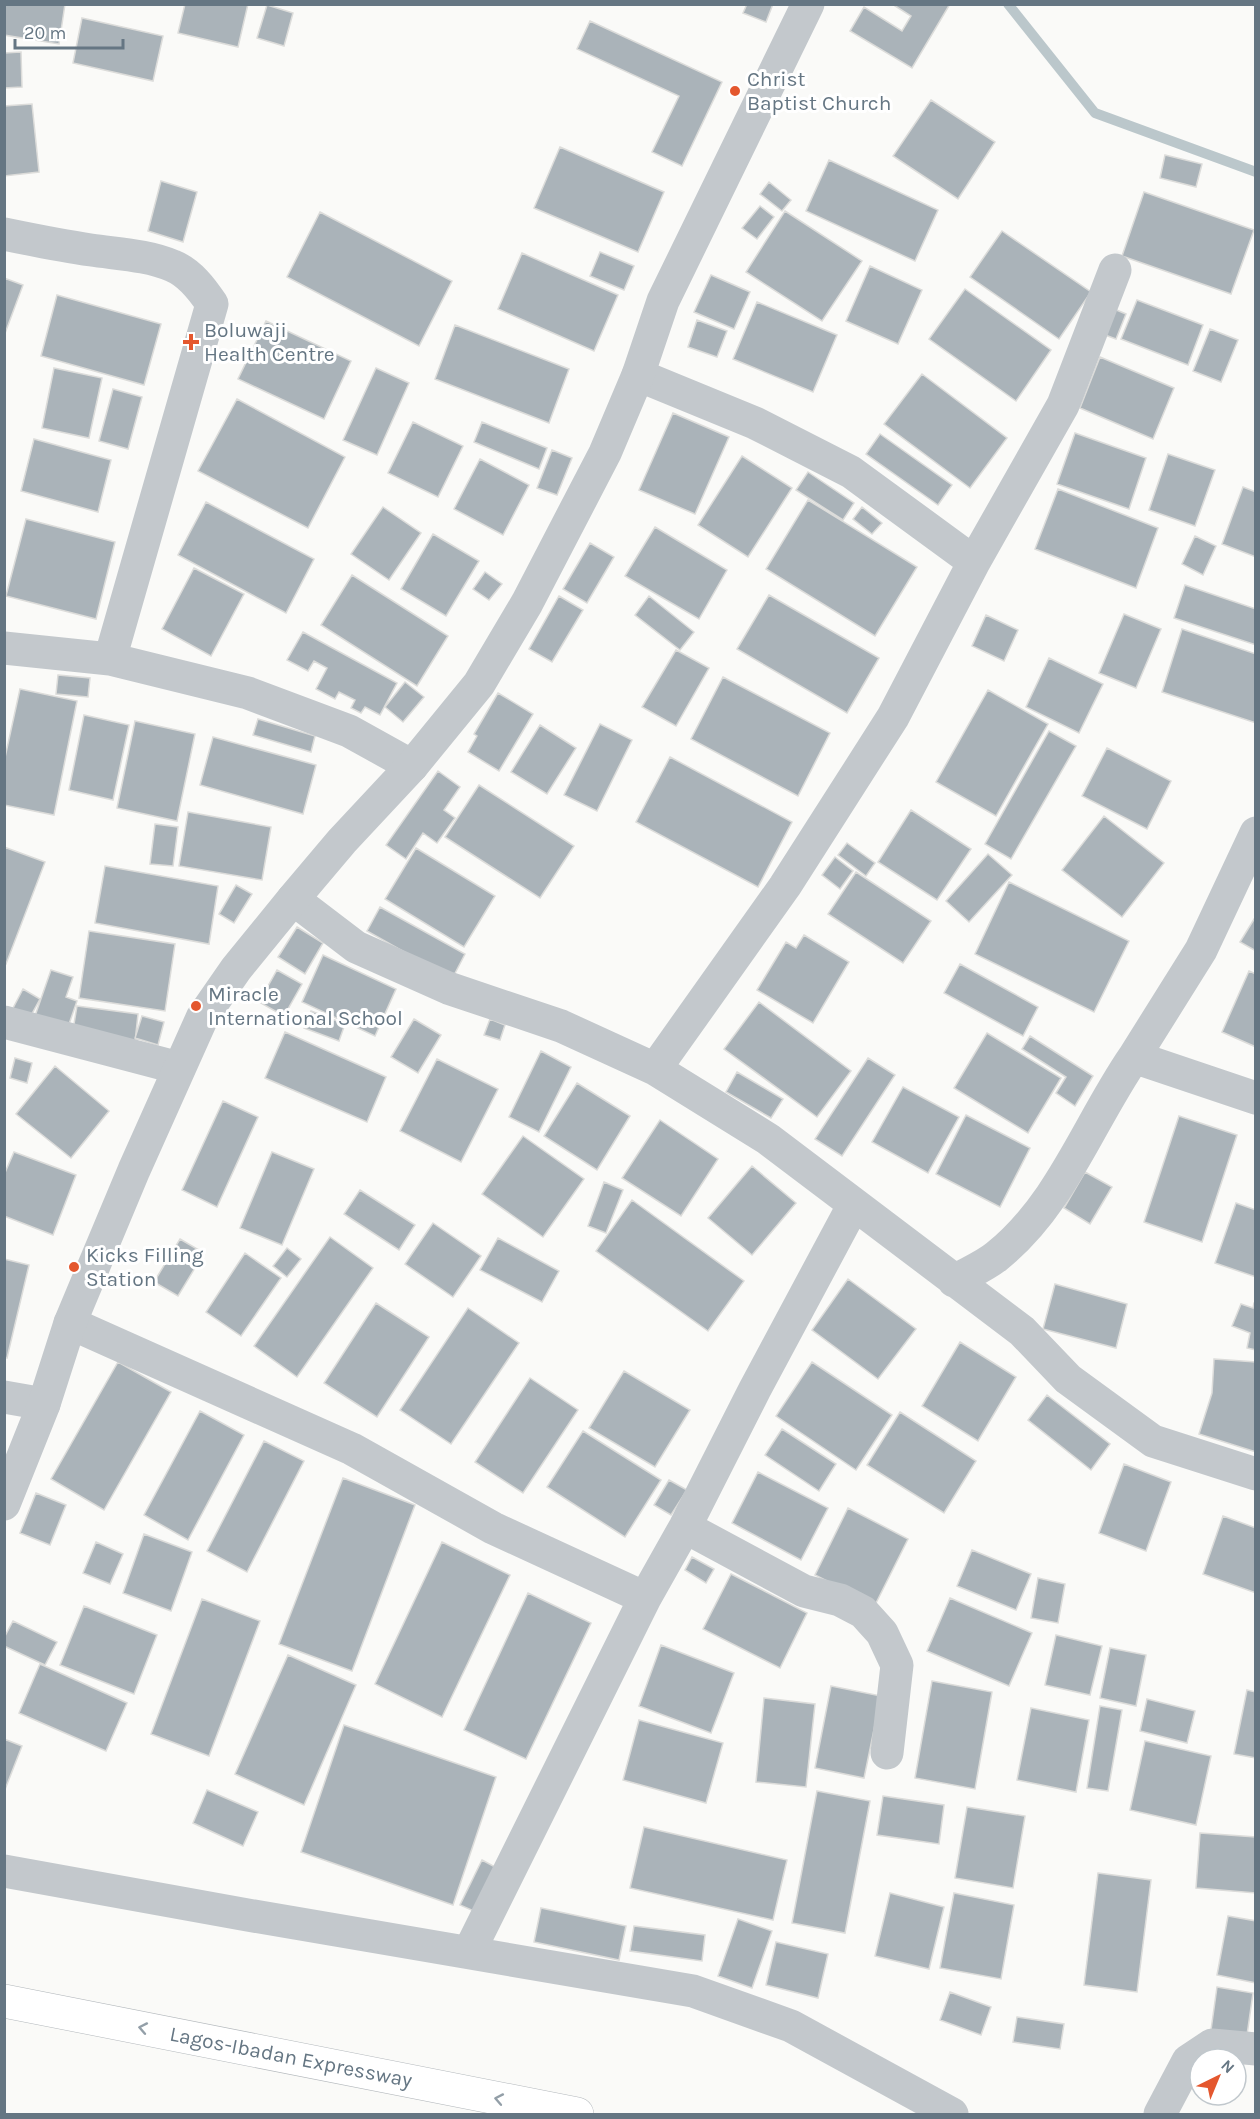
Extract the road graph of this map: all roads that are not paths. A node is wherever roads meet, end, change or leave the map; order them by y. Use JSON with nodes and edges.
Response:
{"nodes":[{"id":1,"x":808,"y":4,"type":"edge"},
{"id":2,"x":4,"y":234,"type":"edge"},
{"id":3,"x":1115,"y":270,"type":"dead end"},
{"id":4,"x":638,"y":375,"type":"junction"},
{"id":5,"x":974,"y":562,"type":"junction"},
{"id":6,"x":4,"y":648,"type":"edge"},
{"id":7,"x":110,"y":659,"type":"junction"},
{"id":8,"x":412,"y":766,"type":"junction"},
{"id":9,"x":1256,"y":833,"type":"edge"},
{"id":10,"x":293,"y":899,"type":"junction"},
{"id":11,"x":4,"y":1022,"type":"edge"},
{"id":12,"x":1134,"y":1057,"type":"junction"},
{"id":13,"x":180,"y":1068,"type":"junction"},
{"id":14,"x":655,"y":1069,"type":"junction"},
{"id":15,"x":1256,"y":1098,"type":"edge"},
{"id":16,"x":853,"y":1206,"type":"junction"},
{"id":17,"x":954,"y":1281,"type":"junction"},
{"id":18,"x":70,"y":1323,"type":"junction"},
{"id":19,"x":4,"y":1397,"type":"edge"},
{"id":20,"x":44,"y":1404,"type":"junction"},
{"id":21,"x":1256,"y":1474,"type":"edge"},
{"id":22,"x":4,"y":1504,"type":"edge"},
{"id":23,"x":685,"y":1527,"type":"junction"},
{"id":24,"x":645,"y":1598,"type":"junction"},
{"id":25,"x":887,"y":1753,"type":"dead end"},
{"id":26,"x":4,"y":1871,"type":"edge"},
{"id":27,"x":470,"y":1952,"type":"junction"},
{"id":28,"x":4,"y":2001,"type":"edge"},
{"id":29,"x":1256,"y":2049,"type":"edge"},
{"id":30,"x":577,"y":2115,"type":"edge"},
{"id":31,"x":951,"y":2115,"type":"edge"},
{"id":32,"x":1160,"y":2115,"type":"edge"}],
"edges":[{"from":1,"to":4,"type":"street"},
{"from":2,"to":7,"type":"street"},
{"from":3,"to":5,"type":"street"},
{"from":4,"to":5,"type":"street"},
{"from":4,"to":8,"type":"street"},
{"from":5,"to":14,"type":"street"},
{"from":6,"to":7,"type":"street"},
{"from":7,"to":8,"type":"street"},
{"from":8,"to":10,"type":"street"},
{"from":9,"to":12,"type":"street"},
{"from":10,"to":13,"type":"street"},
{"from":10,"to":14,"type":"street"},
{"from":11,"to":13,"type":"street"},
{"from":12,"to":15,"type":"street"},
{"from":12,"to":17,"type":"street"},
{"from":13,"to":18,"type":"street"},
{"from":14,"to":16,"type":"street"},
{"from":16,"to":17,"type":"street"},
{"from":16,"to":23,"type":"street"},
{"from":17,"to":21,"type":"street"},
{"from":18,"to":20,"type":"street"},
{"from":18,"to":24,"type":"street"},
{"from":19,"to":20,"type":"street"},
{"from":20,"to":22,"type":"street"},
{"from":23,"to":24,"type":"street"},
{"from":23,"to":25,"type":"street"},
{"from":24,"to":27,"type":"street"},
{"from":26,"to":27,"type":"street"},
{"from":27,"to":31,"type":"street"},
{"from":30,"to":28,"type":"highway","name":"Lagos-Ibadan Expressway","one_way":true},
{"from":29,"to":32,"type":"street"}]}
